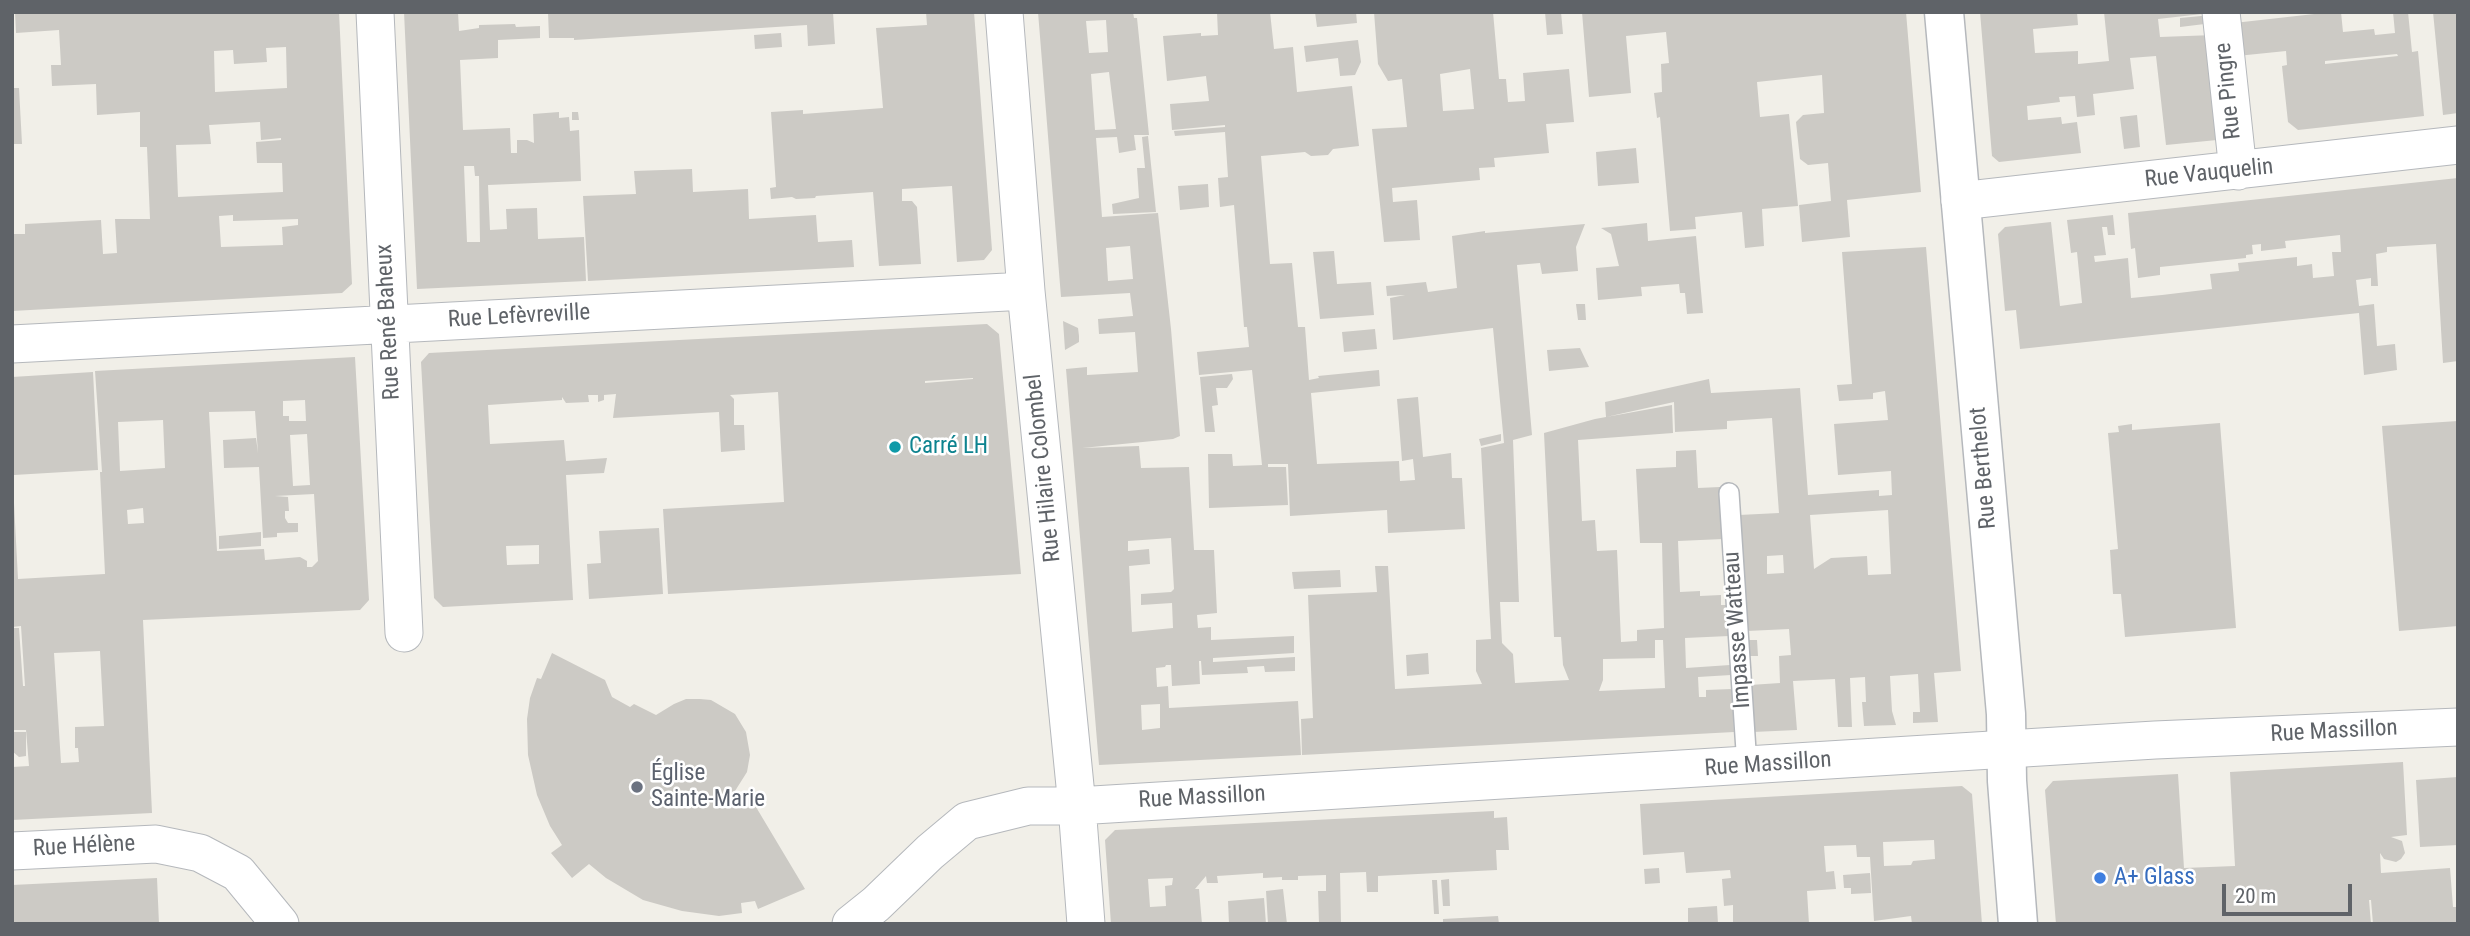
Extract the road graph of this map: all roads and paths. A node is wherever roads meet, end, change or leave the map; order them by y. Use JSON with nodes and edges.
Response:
{"nodes":[{"id":1,"x":375,"y":12,"type":"edge"},
{"id":2,"x":1004,"y":12,"type":"edge"},
{"id":3,"x":1944,"y":12,"type":"edge"},
{"id":4,"x":2221,"y":12,"type":"edge"},
{"id":5,"x":2458,"y":145,"type":"edge"},
{"id":6,"x":2238,"y":171,"type":"junction"},
{"id":7,"x":1960,"y":201,"type":"junction"},
{"id":8,"x":1026,"y":290,"type":"junction"},
{"id":9,"x":390,"y":324,"type":"junction"},
{"id":10,"x":12,"y":345,"type":"edge"},
{"id":11,"x":1729,"y":493,"type":"dead end"},
{"id":12,"x":404,"y":633,"type":"dead end"},
{"id":13,"x":2458,"y":727,"type":"edge"},
{"id":14,"x":2006,"y":751,"type":"junction"},
{"id":15,"x":1747,"y":766,"type":"junction"},
{"id":16,"x":1077,"y":806,"type":"junction"},
{"id":17,"x":12,"y":851,"type":"edge"},
{"id":18,"x":280,"y":924,"type":"edge"},
{"id":19,"x":851,"y":924,"type":"edge"},
{"id":20,"x":1086,"y":924,"type":"edge"},
{"id":21,"x":2018,"y":924,"type":"edge"}],
"edges":[{"from":1,"to":9,"type":"street","name":"Rue René Baheux"},
{"from":2,"to":8,"type":"street","name":"Rue Hilaire Colombel"},
{"from":3,"to":7,"type":"street","name":"Rue Berthelot"},
{"from":4,"to":6,"type":"street","name":"Rue Pingre"},
{"from":5,"to":6,"type":"street","name":"Rue Vauquelin"},
{"from":6,"to":7,"type":"street","name":"Rue Vauquelin"},
{"from":7,"to":14,"type":"street","name":"Rue Berthelot"},
{"from":8,"to":9,"type":"street","name":"Rue Lefèvreville"},
{"from":8,"to":16,"type":"street","name":"Rue Hilaire Colombel"},
{"from":9,"to":10,"type":"street","name":"Rue Lefèvreville"},
{"from":9,"to":12,"type":"street","name":"Rue René Baheux"},
{"from":11,"to":15,"type":"lane","name":"Impasse Watteau"},
{"from":13,"to":14,"type":"street","name":"Rue Massillon"},
{"from":14,"to":15,"type":"street","name":"Rue Massillon"},
{"from":14,"to":21,"type":"street","name":"Rue Berthelot"},
{"from":15,"to":16,"type":"street","name":"Rue Massillon"},
{"from":16,"to":19,"type":"street","name":"Rue Massillon"},
{"from":16,"to":20,"type":"street","name":"Rue Hilaire Colombel"},
{"from":17,"to":18,"type":"street","name":"Rue Hélène"}]}
